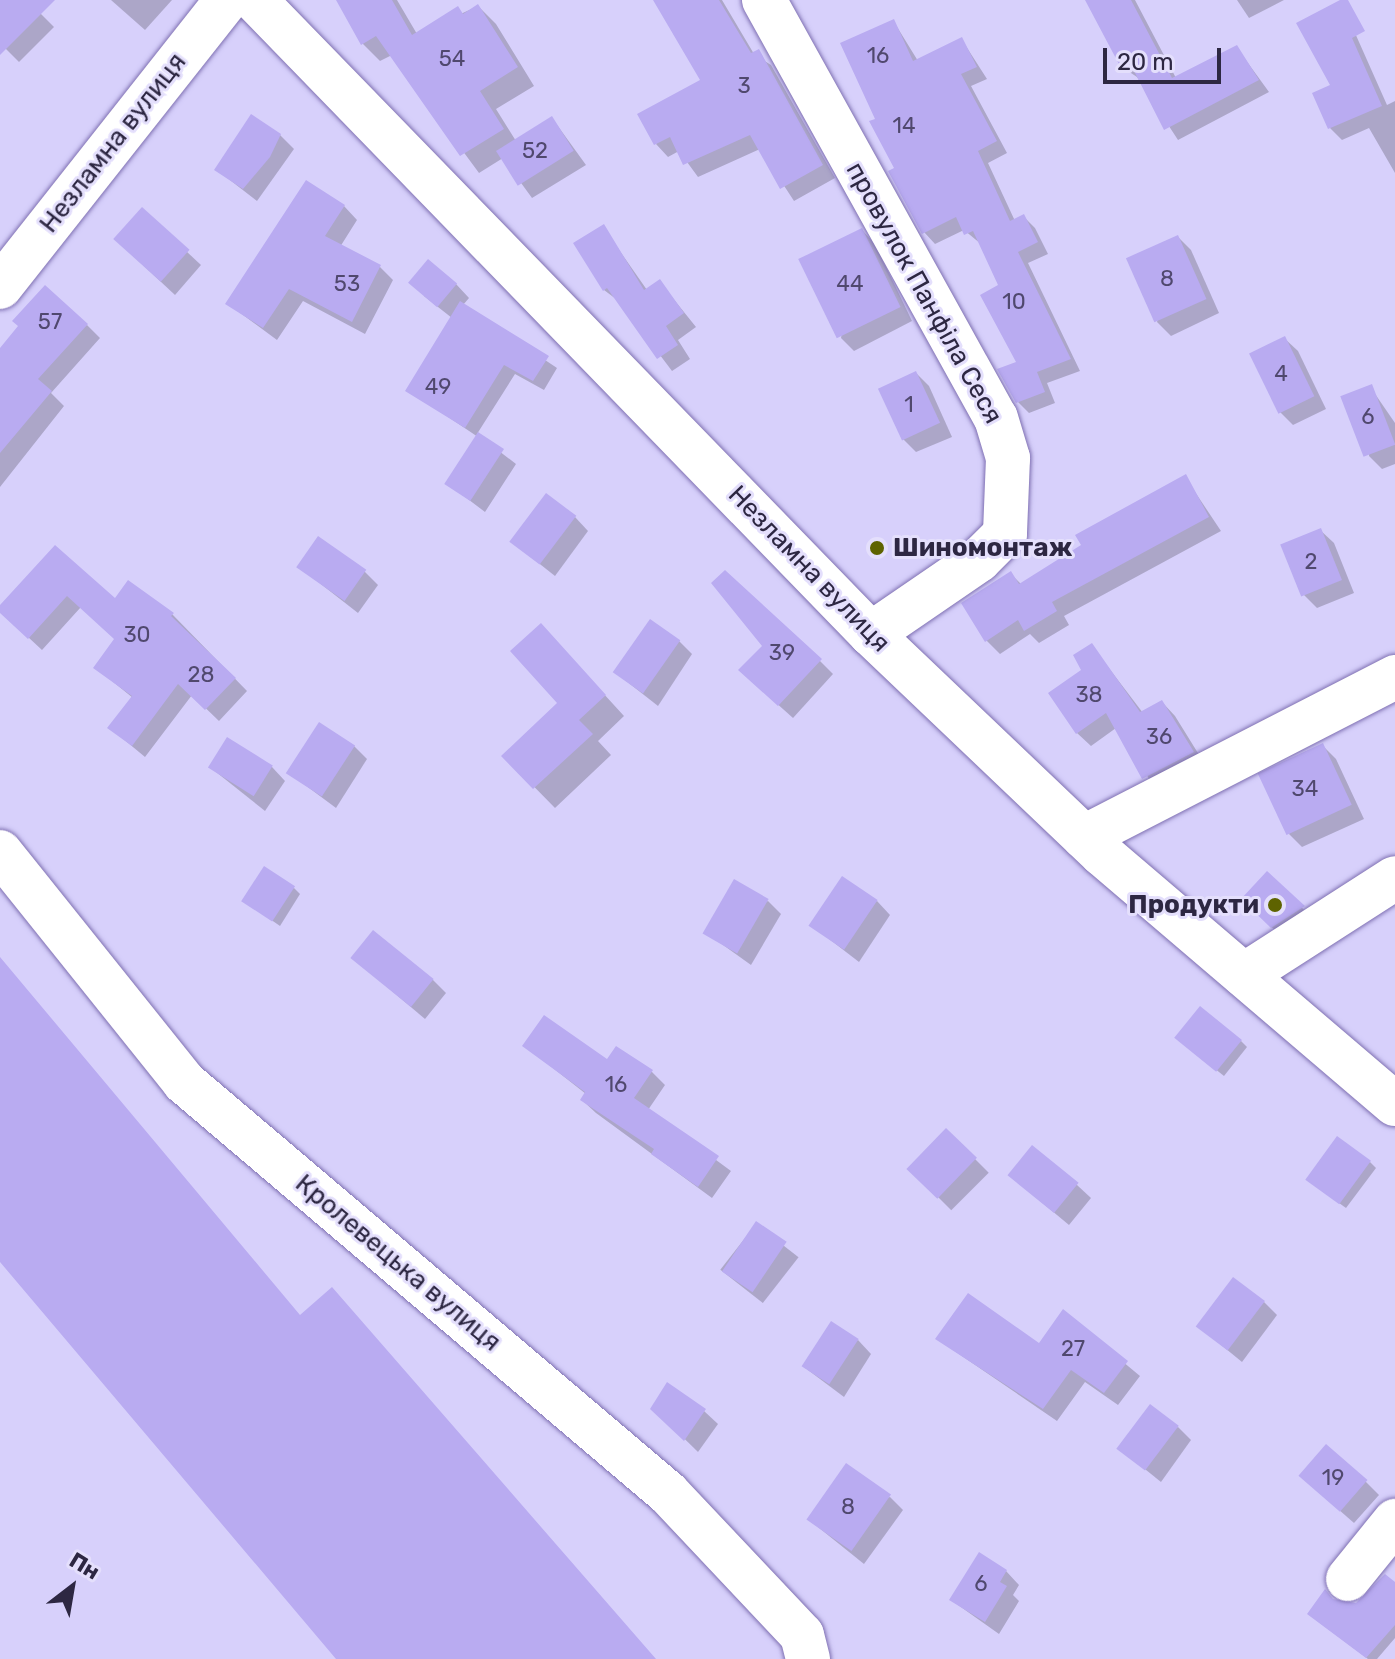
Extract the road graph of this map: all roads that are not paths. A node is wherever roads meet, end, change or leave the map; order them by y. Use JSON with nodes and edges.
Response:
{"nodes":[{"id":1,"x":227,"y":0,"type":"edge"},
{"id":2,"x":255,"y":0,"type":"edge"},
{"id":3,"x":764,"y":0,"type":"edge"},
{"id":4,"x":0,"y":287,"type":"edge"},
{"id":5,"x":871,"y":634,"type":"junction"},
{"id":6,"x":1395,"y":677,"type":"edge"},
{"id":7,"x":1084,"y":837,"type":"junction"},
{"id":8,"x":0,"y":852,"type":"edge"},
{"id":9,"x":1395,"y":878,"type":"edge"},
{"id":10,"x":1244,"y":975,"type":"junction"},
{"id":11,"x":1395,"y":1104,"type":"edge"},
{"id":12,"x":1395,"y":1521,"type":"edge"},
{"id":13,"x":1348,"y":1579,"type":"dead end"},
{"id":14,"x":808,"y":1659,"type":"edge"}],
"edges":[{"from":1,"to":4,"type":"street","name":"Незламна вулиця"},
{"from":2,"to":5,"type":"street","name":"Незламна вулиця"},
{"from":3,"to":5,"type":"street","name":"провулок Панфіла Сеся"},
{"from":5,"to":7,"type":"street","name":"Незламна вулиця"},
{"from":6,"to":7,"type":"street"},
{"from":7,"to":10,"type":"street","name":"Незламна вулиця"},
{"from":8,"to":14,"type":"street","name":"Кролевецька вулиця"},
{"from":9,"to":10,"type":"street"},
{"from":10,"to":11,"type":"street","name":"Незламна вулиця"},
{"from":12,"to":13,"type":"street"}]}
